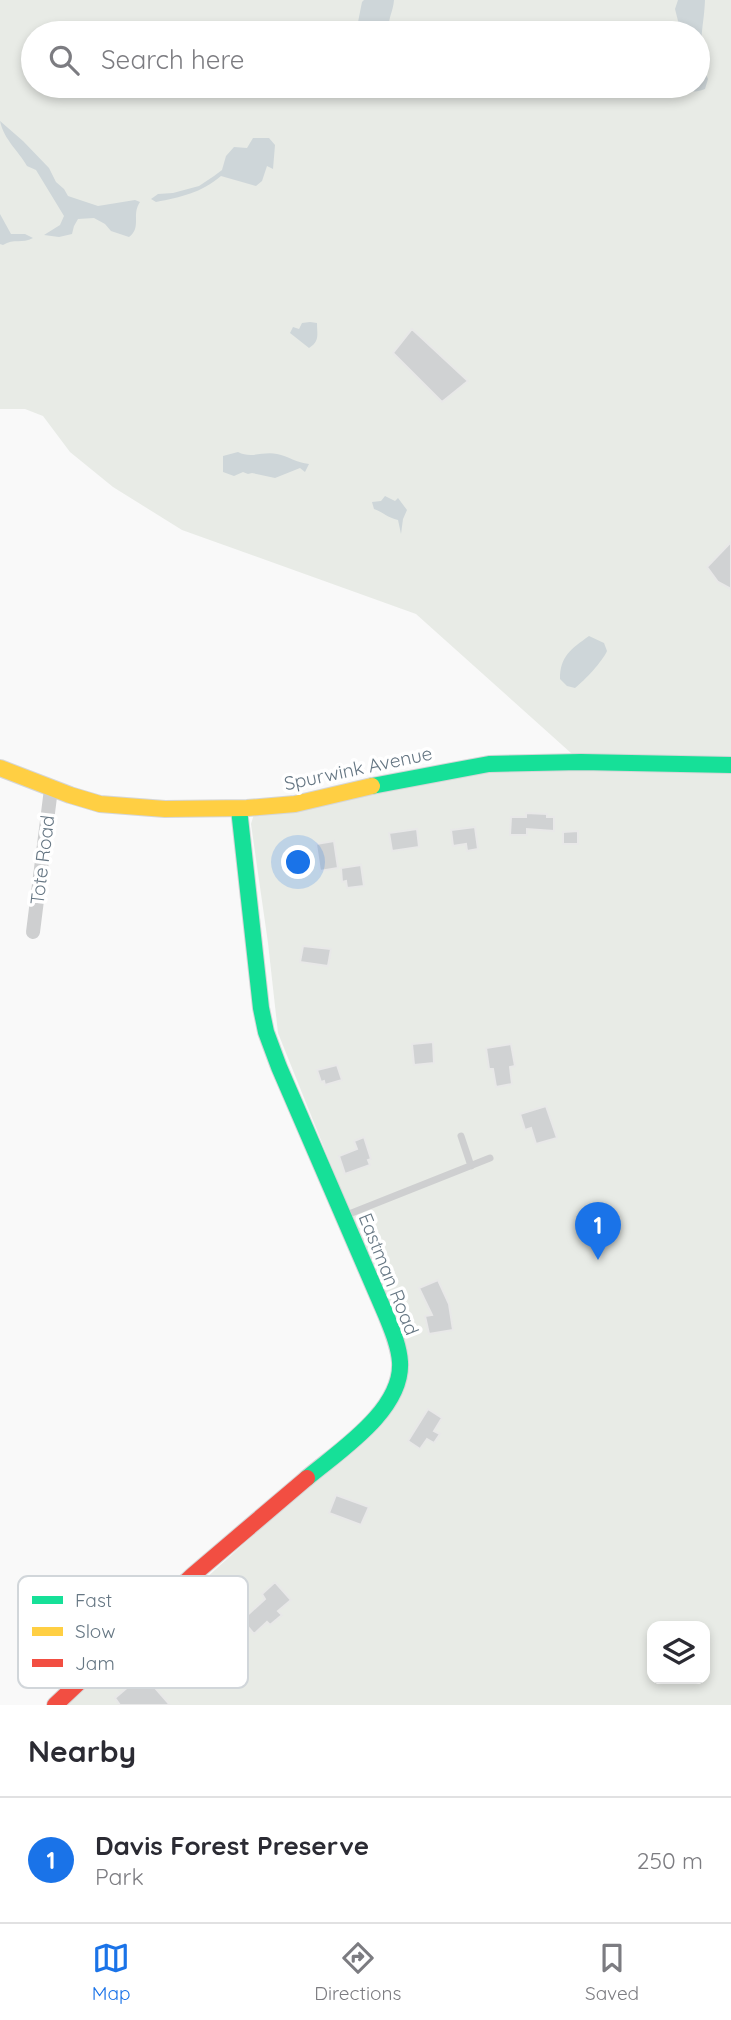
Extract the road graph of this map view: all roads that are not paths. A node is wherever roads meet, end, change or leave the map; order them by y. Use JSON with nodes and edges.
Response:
{"nodes":[{"id":1,"x":731,"y":765,"type":"edge"},
{"id":2,"x":0,"y":768,"type":"edge"},
{"id":3,"x":51,"y":789,"type":"junction"},
{"id":4,"x":239,"y":809,"type":"junction"},
{"id":5,"x":33,"y":932,"type":"dead end"},
{"id":6,"x":461,"y":1136,"type":"dead end"},
{"id":7,"x":490,"y":1158,"type":"dead end"},
{"id":8,"x":471,"y":1166,"type":"junction"},
{"id":9,"x":343,"y":1216,"type":"junction"},
{"id":10,"x":192,"y":1576,"type":"edge"},
{"id":11,"x":73,"y":1688,"type":"edge"},
{"id":12,"x":55,"y":1705,"type":"edge"}],
"edges":[{"from":1,"to":4,"type":"street","name":"Spurwink Avenue"},
{"from":2,"to":3,"type":"street","name":"Spurwink Avenue"},
{"from":3,"to":4,"type":"street","name":"Spurwink Avenue"},
{"from":3,"to":5,"type":"street","name":"Tote Road"},
{"from":4,"to":9,"type":"street","name":"Eastman Road"},
{"from":6,"to":8,"type":"lane"},
{"from":7,"to":8,"type":"lane"},
{"from":8,"to":9,"type":"lane"},
{"from":9,"to":10,"type":"street","name":"Eastman Road"},
{"from":11,"to":12,"type":"street","name":"Eastman Road"}]}
